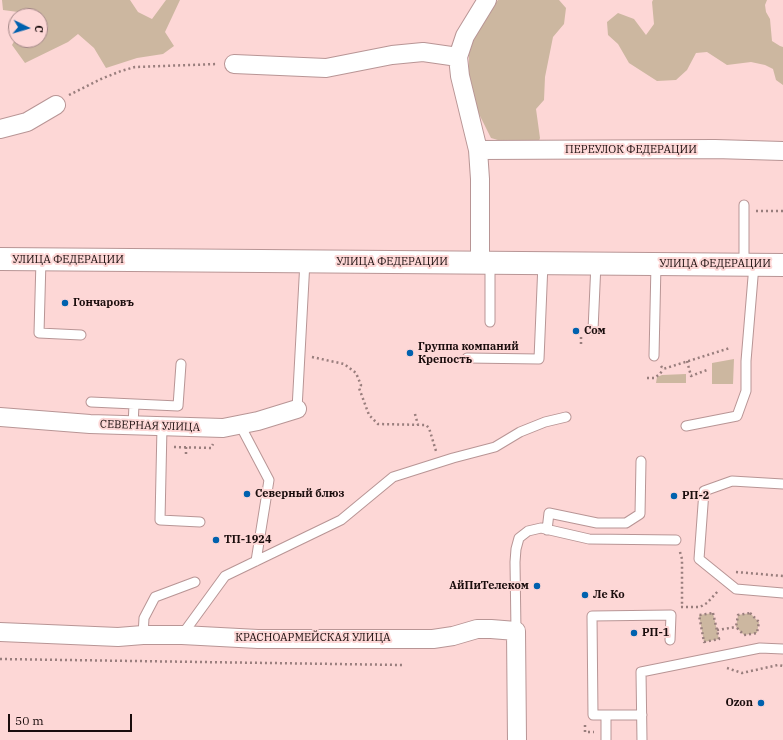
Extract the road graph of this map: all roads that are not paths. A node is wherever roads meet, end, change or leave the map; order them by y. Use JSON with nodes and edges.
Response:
{"nodes":[{"id":1,"x":487,"y":0,"type":"edge"},
{"id":2,"x":458,"y":57,"type":"junction"},
{"id":3,"x":234,"y":64,"type":"road end"},
{"id":4,"x":56,"y":105,"type":"road end"},
{"id":5,"x":0,"y":129,"type":"edge"},
{"id":6,"x":478,"y":150,"type":"junction"},
{"id":7,"x":783,"y":151,"type":"edge"},
{"id":8,"x":744,"y":208,"type":"road end"},
{"id":9,"x":0,"y":259,"type":"edge"},
{"id":10,"x":41,"y":260,"type":"junction"},
{"id":11,"x":305,"y":261,"type":"junction"},
{"id":12,"x":485,"y":262,"type":"junction"},
{"id":13,"x":543,"y":263,"type":"junction"},
{"id":14,"x":596,"y":263,"type":"junction"},
{"id":15,"x":656,"y":264,"type":"junction"},
{"id":16,"x":749,"y":264,"type":"junction"},
{"id":17,"x":783,"y":265,"type":"edge"},
{"id":18,"x":490,"y":322,"type":"dead end"},
{"id":19,"x":593,"y":330,"type":"dead end"},
{"id":20,"x":81,"y":335,"type":"dead end"},
{"id":21,"x":654,"y":356,"type":"road end"},
{"id":22,"x":467,"y":358,"type":"dead end"},
{"id":23,"x":181,"y":364,"type":"dead end"},
{"id":24,"x":91,"y":402,"type":"dead end"},
{"id":25,"x":134,"y":404,"type":"junction"},
{"id":26,"x":297,"y":409,"type":"joint"},
{"id":27,"x":0,"y":417,"type":"edge"},
{"id":28,"x":566,"y":417,"type":"dead end"},
{"id":29,"x":240,"y":425,"type":"junction"},
{"id":30,"x":133,"y":426,"type":"junction"},
{"id":31,"x":686,"y":426,"type":"dead end"},
{"id":32,"x":162,"y":427,"type":"junction"},
{"id":33,"x":641,"y":461,"type":"dead end"},
{"id":34,"x":783,"y":484,"type":"edge"},
{"id":35,"x":200,"y":522,"type":"dead end"},
{"id":36,"x":547,"y":530,"type":"junction"},
{"id":37,"x":676,"y":540,"type":"road end"},
{"id":38,"x":256,"y":561,"type":"junction"},
{"id":39,"x":195,"y":582,"type":"dead end"},
{"id":40,"x":783,"y":593,"type":"edge"},
{"id":41,"x":516,"y":631,"type":"junction"},
{"id":42,"x":0,"y":632,"type":"edge"},
{"id":43,"x":143,"y":635,"type":"junction"},
{"id":44,"x":182,"y":635,"type":"junction"},
{"id":45,"x":670,"y":640,"type":"dead end"},
{"id":46,"x":783,"y":649,"type":"edge"},
{"id":47,"x":606,"y":715,"type":"junction"},
{"id":48,"x":642,"y":715,"type":"junction"},
{"id":49,"x":517,"y":740,"type":"edge"},
{"id":50,"x":606,"y":740,"type":"edge"},
{"id":51,"x":642,"y":740,"type":"edge"}],
"edges":[{"from":1,"to":2,"type":"street"},
{"from":2,"to":3,"type":"street"},
{"from":2,"to":6,"type":"street"},
{"from":4,"to":5,"type":"street"},
{"from":6,"to":7,"type":"street","name":"ПЕРЕУЛОК ФЕДЕРАЦИИ"},
{"from":6,"to":12,"type":"street"},
{"from":8,"to":16,"type":"lane"},
{"from":9,"to":10,"type":"main road","name":"УЛИЦА ФЕДЕРАЦИИ"},
{"from":10,"to":11,"type":"main road","name":"УЛИЦА ФЕДЕРАЦИИ"},
{"from":10,"to":20,"type":"lane"},
{"from":11,"to":12,"type":"main road","name":"УЛИЦА ФЕДЕРАЦИИ"},
{"from":11,"to":26,"type":"lane"},
{"from":12,"to":13,"type":"main road","name":"УЛИЦА ФЕДЕРАЦИИ"},
{"from":12,"to":18,"type":"lane"},
{"from":13,"to":14,"type":"main road","name":"УЛИЦА ФЕДЕРАЦИИ"},
{"from":13,"to":22,"type":"lane"},
{"from":14,"to":15,"type":"main road","name":"УЛИЦА ФЕДЕРАЦИИ"},
{"from":14,"to":19,"type":"lane"},
{"from":15,"to":16,"type":"main road","name":"УЛИЦА ФЕДЕРАЦИИ"},
{"from":15,"to":21,"type":"lane"},
{"from":16,"to":17,"type":"main road","name":"УЛИЦА ФЕДЕРАЦИИ"},
{"from":16,"to":31,"type":"lane"},
{"from":23,"to":25,"type":"lane"},
{"from":24,"to":25,"type":"lane"},
{"from":25,"to":30,"type":"lane"},
{"from":26,"to":29,"type":"street","name":"СЕВЕРНАЯ УЛИЦА"},
{"from":27,"to":30,"type":"street","name":"СЕВЕРНАЯ УЛИЦА"},
{"from":28,"to":38,"type":"lane"},
{"from":29,"to":32,"type":"street","name":"СЕВЕРНАЯ УЛИЦА"},
{"from":29,"to":38,"type":"lane"},
{"from":30,"to":32,"type":"street","name":"СЕВЕРНАЯ УЛИЦА"},
{"from":32,"to":35,"type":"lane"},
{"from":33,"to":36,"type":"lane"},
{"from":34,"to":40,"type":"lane"},
{"from":36,"to":37,"type":"lane"},
{"from":36,"to":41,"type":"lane"},
{"from":38,"to":44,"type":"lane"},
{"from":39,"to":43,"type":"lane"},
{"from":41,"to":44,"type":"street","name":"КРАСНОАРМЕЙСКАЯ УЛИЦА"},
{"from":41,"to":49,"type":"street"},
{"from":42,"to":43,"type":"street","name":"КРАСНОАРМЕЙСКАЯ УЛИЦА"},
{"from":43,"to":44,"type":"street","name":"КРАСНОАРМЕЙСКАЯ УЛИЦА"},
{"from":45,"to":47,"type":"lane"},
{"from":46,"to":48,"type":"lane"},
{"from":47,"to":48,"type":"lane"},
{"from":47,"to":50,"type":"lane"},
{"from":48,"to":51,"type":"lane"}]}
